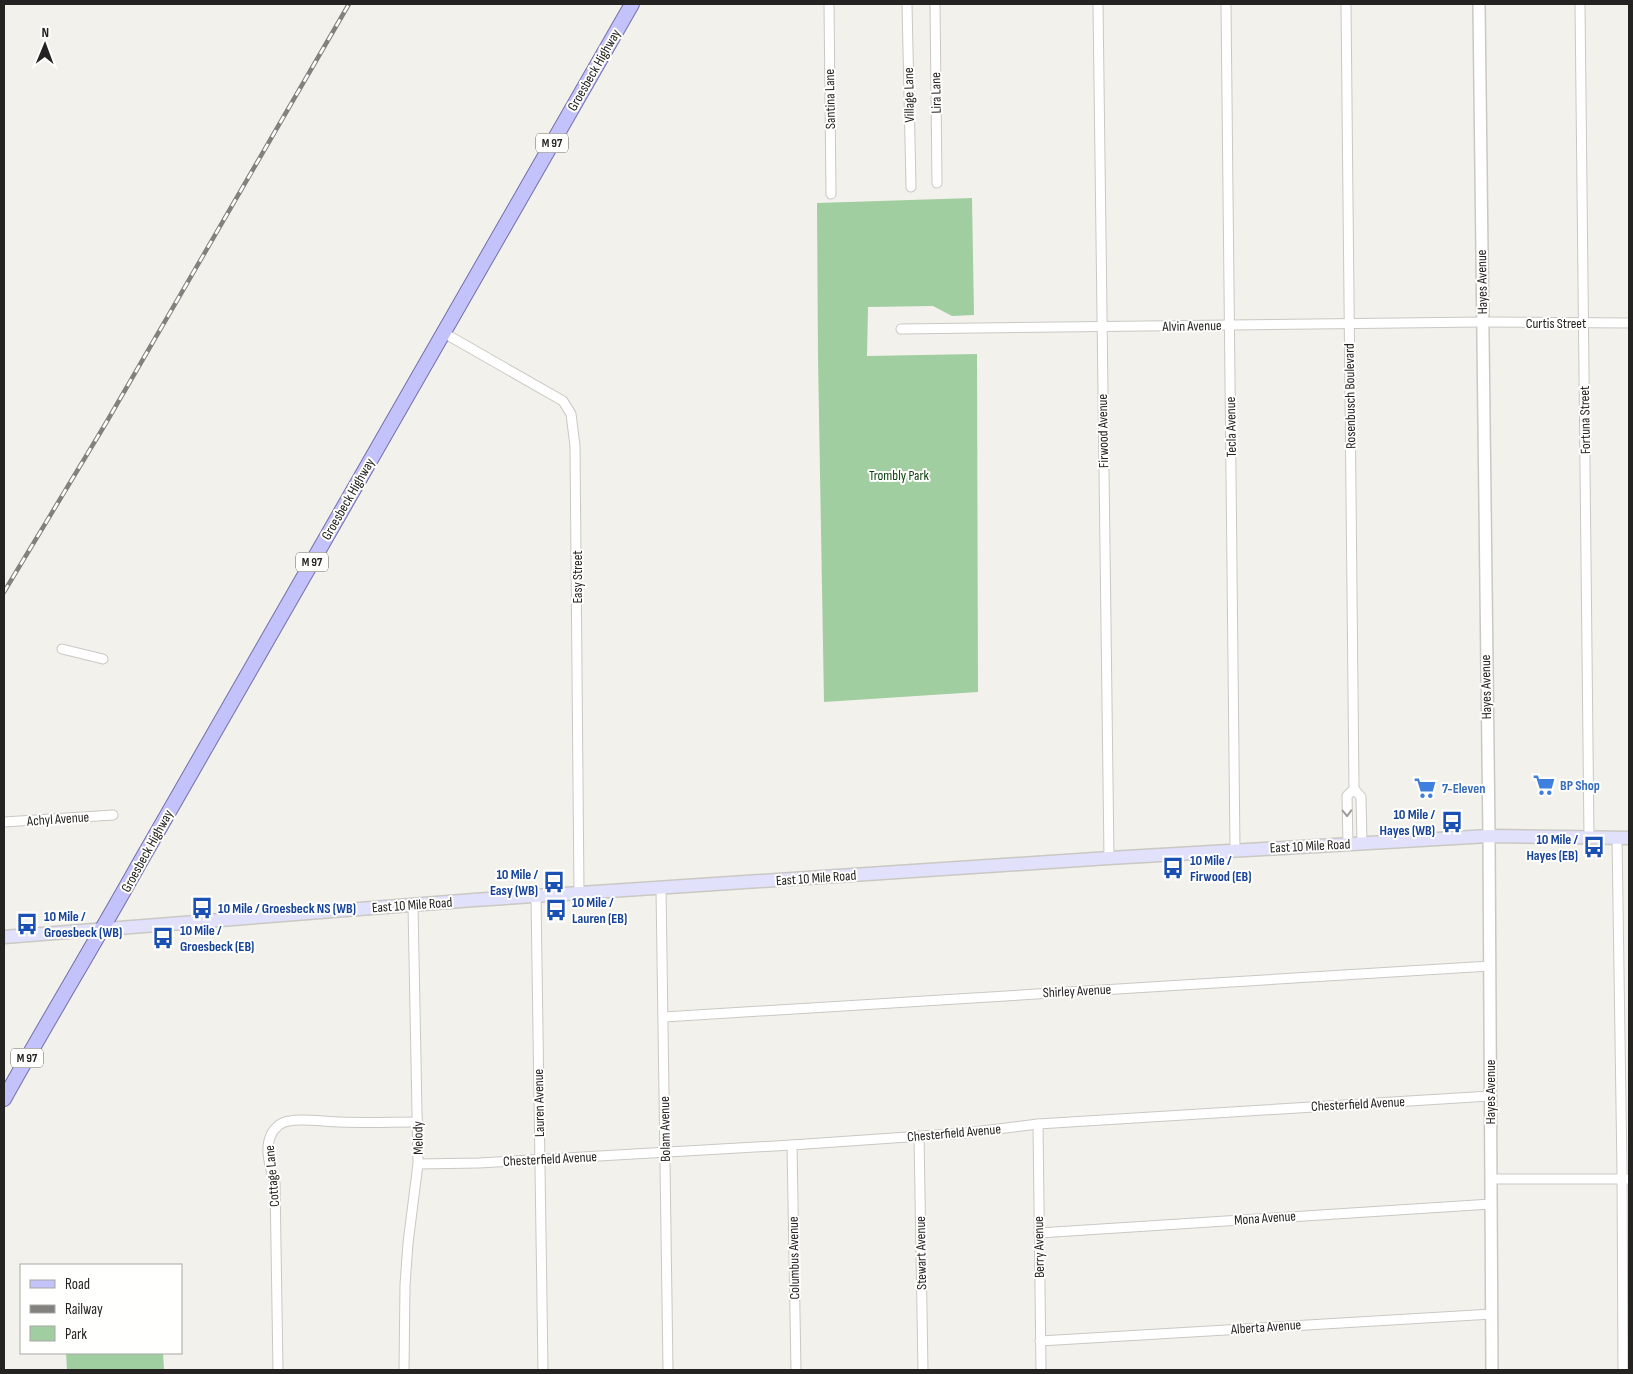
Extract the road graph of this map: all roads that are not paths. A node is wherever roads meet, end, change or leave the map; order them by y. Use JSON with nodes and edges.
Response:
{"nodes":[{"id":1,"x":632,"y":4,"type":"edge"},
{"id":2,"x":829,"y":4,"type":"edge"},
{"id":3,"x":907,"y":4,"type":"edge"},
{"id":4,"x":935,"y":4,"type":"edge"},
{"id":5,"x":1098,"y":4,"type":"edge"},
{"id":6,"x":1226,"y":4,"type":"edge"},
{"id":7,"x":1346,"y":4,"type":"edge"},
{"id":8,"x":1479,"y":4,"type":"edge"},
{"id":9,"x":1580,"y":4,"type":"edge"},
{"id":10,"x":937,"y":183,"type":"dead end"},
{"id":11,"x":911,"y":187,"type":"dead end"},
{"id":12,"x":831,"y":194,"type":"dead end"},
{"id":13,"x":1483,"y":322,"type":"junction"},
{"id":14,"x":1583,"y":323,"type":"junction"},
{"id":15,"x":1349,"y":324,"type":"junction"},
{"id":16,"x":1629,"y":324,"type":"edge"},
{"id":17,"x":1230,"y":326,"type":"junction"},
{"id":18,"x":1102,"y":327,"type":"junction"},
{"id":19,"x":901,"y":329,"type":"dead end"},
{"id":20,"x":444,"y":333,"type":"junction"},
{"id":21,"x":62,"y":649,"type":"dead end"},
{"id":22,"x":104,"y":659,"type":"dead end"},
{"id":23,"x":1354,"y":789,"type":"junction"},
{"id":24,"x":113,"y":815,"type":"dead end"},
{"id":25,"x":4,"y":822,"type":"edge"},
{"id":26,"x":1489,"y":836,"type":"junction"},
{"id":27,"x":1589,"y":837,"type":"junction"},
{"id":28,"x":1623,"y":838,"type":"edge"},
{"id":29,"x":1348,"y":844,"type":"junction"},
{"id":30,"x":1362,"y":844,"type":"junction"},
{"id":31,"x":1236,"y":850,"type":"junction"},
{"id":32,"x":1109,"y":858,"type":"junction"},
{"id":33,"x":661,"y":888,"type":"junction"},
{"id":34,"x":579,"y":893,"type":"junction"},
{"id":35,"x":536,"y":896,"type":"junction"},
{"id":36,"x":413,"y":905,"type":"junction"},
{"id":37,"x":103,"y":929,"type":"junction"},
{"id":38,"x":4,"y":937,"type":"edge"},
{"id":39,"x":1490,"y":966,"type":"junction"},
{"id":40,"x":664,"y":1017,"type":"junction"},
{"id":41,"x":1490,"y":1096,"type":"junction"},
{"id":42,"x":4,"y":1099,"type":"edge"},
{"id":43,"x":418,"y":1122,"type":"junction"},
{"id":44,"x":1038,"y":1124,"type":"junction"},
{"id":45,"x":920,"y":1136,"type":"junction"},
{"id":46,"x":792,"y":1145,"type":"junction"},
{"id":47,"x":665,"y":1153,"type":"junction"},
{"id":48,"x":540,"y":1159,"type":"junction"},
{"id":49,"x":418,"y":1164,"type":"junction"},
{"id":50,"x":1491,"y":1179,"type":"junction"},
{"id":51,"x":1626,"y":1179,"type":"edge"},
{"id":52,"x":1491,"y":1204,"type":"junction"},
{"id":53,"x":1039,"y":1233,"type":"junction"},
{"id":54,"x":1492,"y":1314,"type":"junction"},
{"id":55,"x":1040,"y":1341,"type":"junction"},
{"id":56,"x":278,"y":1370,"type":"edge"},
{"id":57,"x":404,"y":1370,"type":"edge"},
{"id":58,"x":543,"y":1370,"type":"edge"},
{"id":59,"x":668,"y":1370,"type":"edge"},
{"id":60,"x":796,"y":1370,"type":"edge"},
{"id":61,"x":923,"y":1370,"type":"edge"},
{"id":62,"x":1041,"y":1370,"type":"edge"},
{"id":63,"x":1492,"y":1370,"type":"edge"},
{"id":64,"x":1623,"y":1370,"type":"edge"}],
"edges":[{"from":1,"to":20,"type":"main road","name":"Groesbeck Highway","number":"M 97"},
{"from":2,"to":12,"type":"street","name":"Santina Lane"},
{"from":3,"to":11,"type":"street","name":"Village Lane"},
{"from":4,"to":10,"type":"street","name":"Lira Lane"},
{"from":5,"to":18,"type":"street","name":"Firwood Avenue"},
{"from":6,"to":17,"type":"street","name":"Tecla Avenue"},
{"from":7,"to":15,"type":"street","name":"Rosenbusch Boulevard"},
{"from":8,"to":13,"type":"street","name":"Hayes Avenue"},
{"from":9,"to":14,"type":"street","name":"Fortuna Street"},
{"from":13,"to":14,"type":"street","name":"Curtis Street"},
{"from":13,"to":15,"type":"street","name":"Alvin Avenue"},
{"from":13,"to":26,"type":"street","name":"Hayes Avenue"},
{"from":14,"to":16,"type":"street","name":"Curtis Street"},
{"from":14,"to":27,"type":"street","name":"Fortuna Street"},
{"from":15,"to":17,"type":"street","name":"Alvin Avenue"},
{"from":15,"to":23,"type":"street","name":"Rosenbusch Boulevard"},
{"from":17,"to":18,"type":"street","name":"Alvin Avenue"},
{"from":17,"to":31,"type":"street","name":"Tecla Avenue"},
{"from":18,"to":19,"type":"street","name":"Alvin Avenue"},
{"from":18,"to":32,"type":"street","name":"Firwood Avenue"},
{"from":20,"to":34,"type":"street","name":"Easy Street"},
{"from":20,"to":37,"type":"main road","name":"Groesbeck Highway","number":"M 97"},
{"from":21,"to":22,"type":"street"},
{"from":23,"to":29,"type":"street","name":"Rosenbusch Boulevard","one_way":true},
{"from":23,"to":30,"type":"street","name":"Rosenbusch Boulevard"},
{"from":24,"to":25,"type":"street","name":"Achyl Avenue"},
{"from":26,"to":27,"type":"main road","name":"East 10 Mile Road"},
{"from":26,"to":30,"type":"main road","name":"East 10 Mile Road"},
{"from":26,"to":39,"type":"street","name":"Hayes Avenue"},
{"from":27,"to":28,"type":"main road","name":"East 10 Mile Road"},
{"from":28,"to":51,"type":"street"},
{"from":29,"to":30,"type":"main road","name":"East 10 Mile Road"},
{"from":29,"to":31,"type":"main road","name":"East 10 Mile Road"},
{"from":31,"to":32,"type":"main road","name":"East 10 Mile Road"},
{"from":32,"to":33,"type":"main road","name":"East 10 Mile Road"},
{"from":33,"to":34,"type":"main road","name":"East 10 Mile Road"},
{"from":33,"to":40,"type":"street","name":"Bolam Avenue"},
{"from":34,"to":35,"type":"main road","name":"East 10 Mile Road"},
{"from":35,"to":36,"type":"main road","name":"East 10 Mile Road"},
{"from":35,"to":48,"type":"street","name":"Lauren Avenue"},
{"from":36,"to":37,"type":"main road","name":"East 10 Mile Road"},
{"from":36,"to":43,"type":"street","name":"Melody"},
{"from":37,"to":38,"type":"main road","name":"East 10 Mile Road"},
{"from":37,"to":42,"type":"main road","name":"Groesbeck Highway","number":"M 97"},
{"from":39,"to":40,"type":"street","name":"Shirley Avenue"},
{"from":39,"to":41,"type":"street","name":"Hayes Avenue"},
{"from":40,"to":47,"type":"street","name":"Bolam Avenue"},
{"from":41,"to":44,"type":"street","name":"Chesterfield Avenue"},
{"from":41,"to":50,"type":"street","name":"Hayes Avenue"},
{"from":43,"to":49,"type":"street","name":"Melody"},
{"from":43,"to":56,"type":"street","name":"Cottage Lane"},
{"from":44,"to":45,"type":"street","name":"Chesterfield Avenue"},
{"from":44,"to":53,"type":"street","name":"Berry Avenue"},
{"from":45,"to":46,"type":"street","name":"Chesterfield Avenue"},
{"from":45,"to":61,"type":"street","name":"Stewart Avenue"},
{"from":46,"to":47,"type":"street","name":"Chesterfield Avenue"},
{"from":46,"to":60,"type":"street","name":"Columbus Avenue"},
{"from":47,"to":48,"type":"street","name":"Chesterfield Avenue"},
{"from":47,"to":59,"type":"street","name":"Bolam Avenue"},
{"from":48,"to":49,"type":"street","name":"Chesterfield Avenue"},
{"from":48,"to":58,"type":"street","name":"Lauren Avenue"},
{"from":49,"to":57,"type":"street","name":"Melody"},
{"from":50,"to":51,"type":"street"},
{"from":50,"to":52,"type":"street","name":"Hayes Avenue"},
{"from":51,"to":64,"type":"street"},
{"from":52,"to":53,"type":"street","name":"Mona Avenue"},
{"from":52,"to":54,"type":"street","name":"Hayes Avenue"},
{"from":53,"to":55,"type":"street","name":"Berry Avenue"},
{"from":54,"to":55,"type":"street","name":"Alberta Avenue"},
{"from":54,"to":63,"type":"street","name":"Hayes Avenue"},
{"from":55,"to":62,"type":"street","name":"Berry Avenue"}]}
